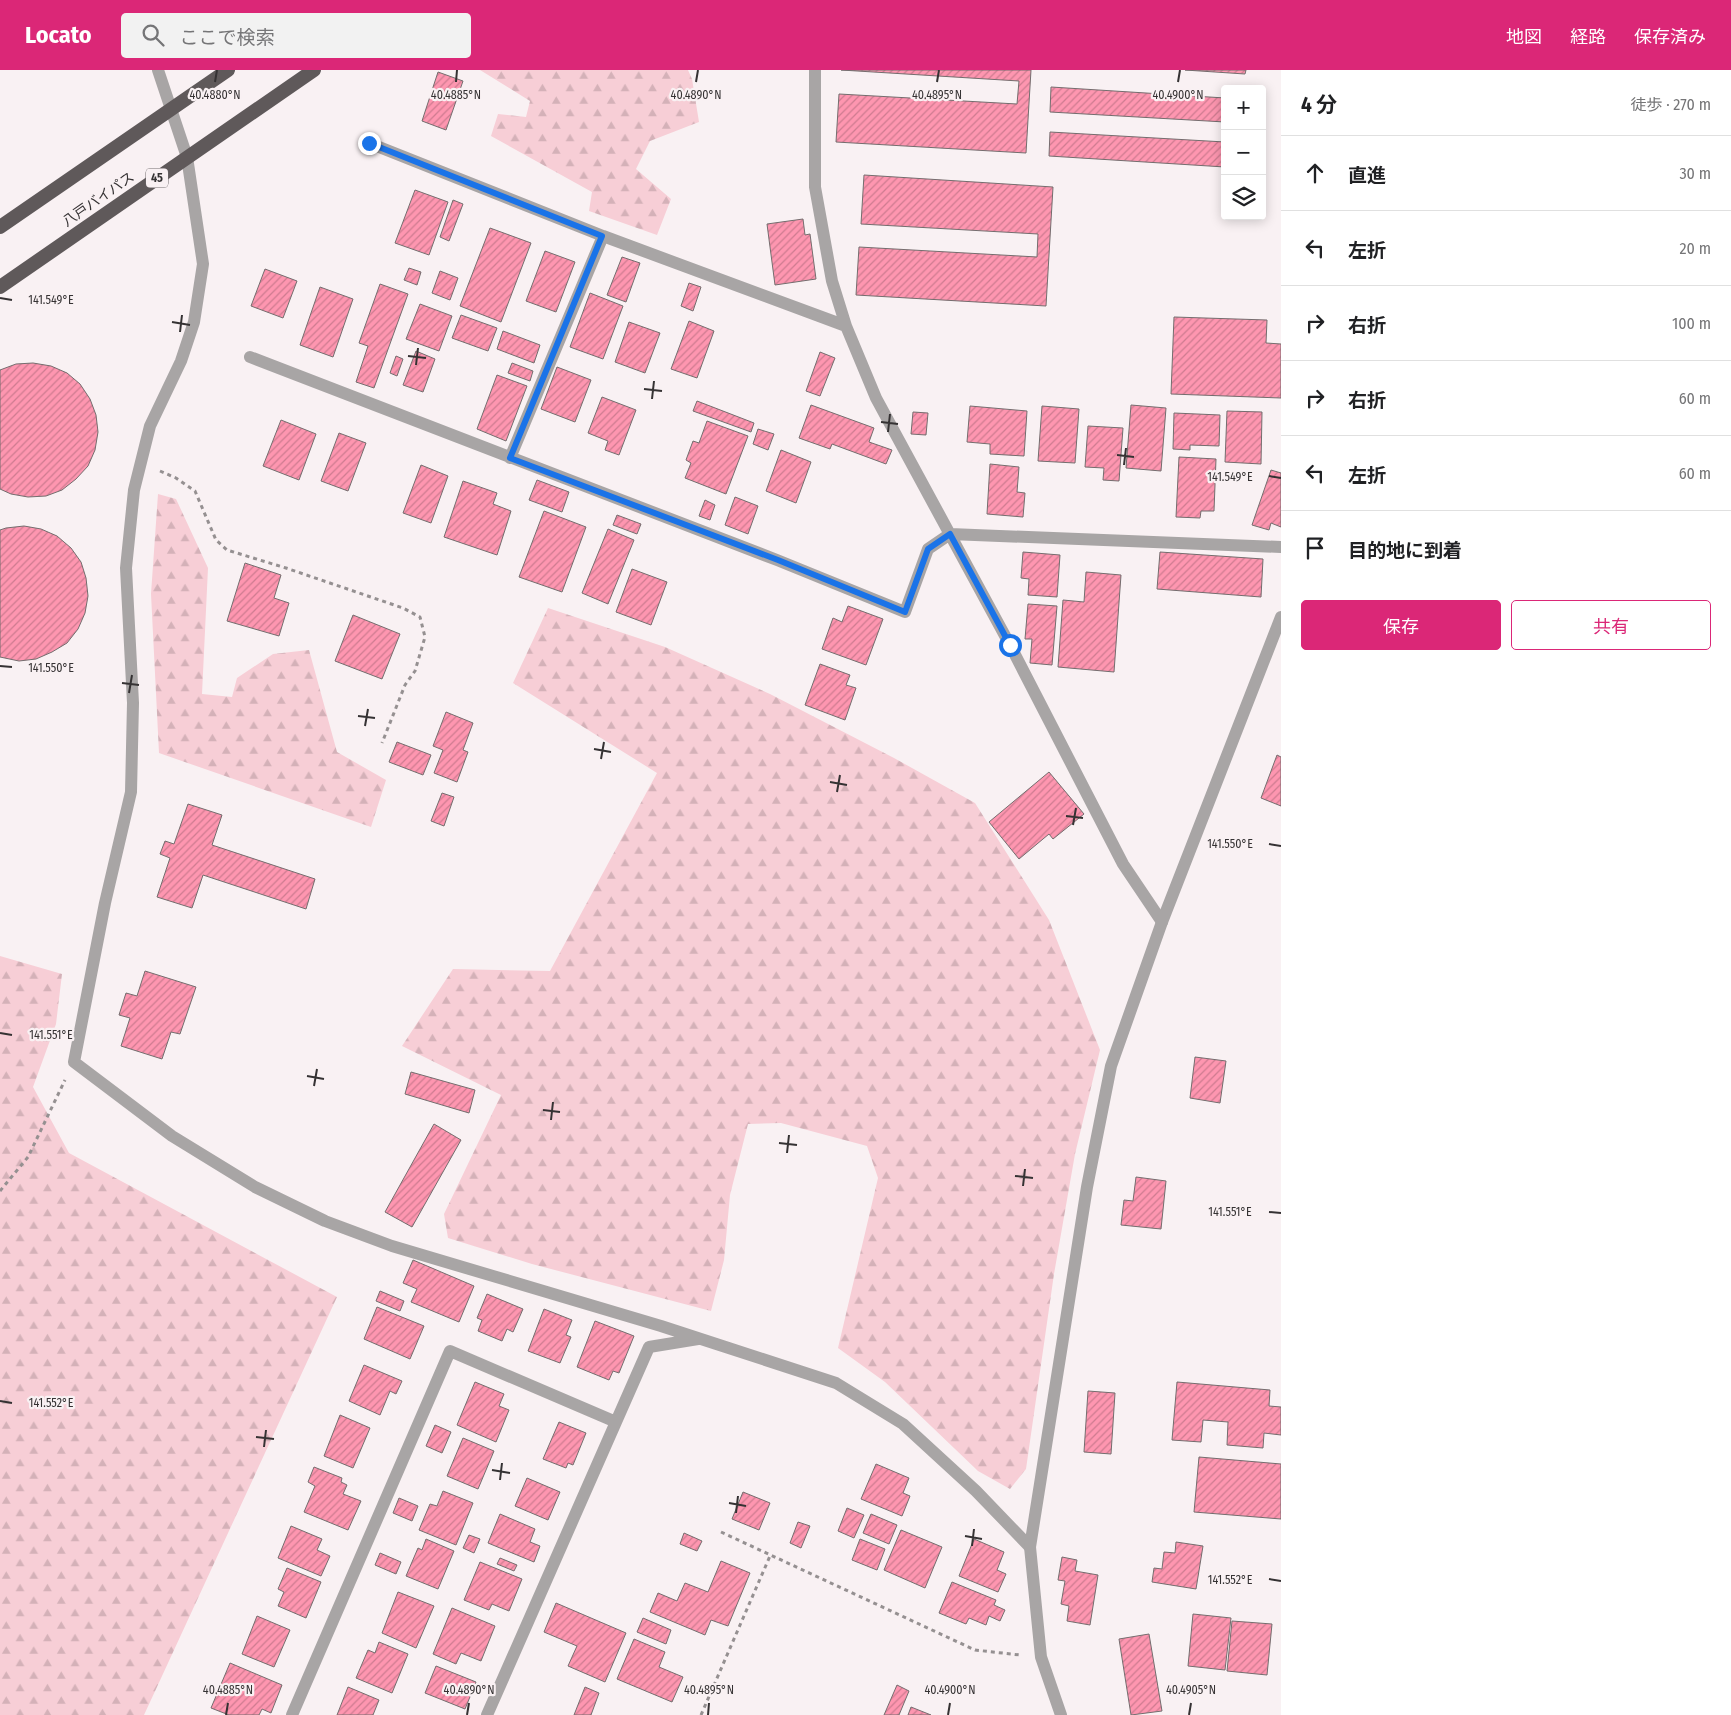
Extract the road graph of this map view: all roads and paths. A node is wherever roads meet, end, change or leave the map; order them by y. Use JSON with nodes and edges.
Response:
{"nodes":[{"id":1,"x":158,"y":70,"type":"edge"},
{"id":2,"x":228,"y":70,"type":"edge"},
{"id":3,"x":314,"y":70,"type":"edge"},
{"id":4,"x":815,"y":70,"type":"edge"},
{"id":5,"x":172,"y":108,"type":"junction"},
{"id":6,"x":369,"y":143,"type":"dead end"},
{"id":7,"x":187,"y":157,"type":"junction"},
{"id":8,"x":0,"y":228,"type":"edge"},
{"id":9,"x":602,"y":236,"type":"junction"},
{"id":10,"x":0,"y":287,"type":"edge"},
{"id":11,"x":846,"y":326,"type":"junction"},
{"id":12,"x":250,"y":357,"type":"dead end"},
{"id":13,"x":510,"y":458,"type":"junction"},
{"id":14,"x":141,"y":463,"type":"junction"},
{"id":15,"x":950,"y":534,"type":"junction"},
{"id":16,"x":1281,"y":547,"type":"edge"},
{"id":17,"x":1281,"y":617,"type":"edge"},
{"id":18,"x":382,"y":743,"type":"dead end"},
{"id":19,"x":1162,"y":922,"type":"junction"},
{"id":20,"x":74,"y":1062,"type":"junction"},
{"id":21,"x":0,"y":1191,"type":"edge"},
{"id":22,"x":701,"y":1339,"type":"junction"},
{"id":23,"x":616,"y":1422,"type":"junction"},
{"id":24,"x":721,"y":1532,"type":"dead end"},
{"id":25,"x":1030,"y":1547,"type":"junction"},
{"id":26,"x":770,"y":1556,"type":"junction"},
{"id":27,"x":1041,"y":1657,"type":"junction"},
{"id":28,"x":292,"y":1715,"type":"edge"},
{"id":29,"x":487,"y":1715,"type":"edge"},
{"id":30,"x":701,"y":1715,"type":"edge"},
{"id":31,"x":1060,"y":1715,"type":"edge"}],
"edges":[{"from":1,"to":5,"type":"street"},
{"from":2,"to":5,"type":"highway"},
{"from":3,"to":7,"type":"highway","name":"八戸バイパス","number":"45"},
{"from":4,"to":11,"type":"street"},
{"from":5,"to":7,"type":"street"},
{"from":5,"to":8,"type":"highway"},
{"from":6,"to":9,"type":"street"},
{"from":7,"to":10,"type":"highway","name":"八戸バイパス","number":"45"},
{"from":7,"to":14,"type":"street"},
{"from":9,"to":11,"type":"street"},
{"from":9,"to":13,"type":"street"},
{"from":11,"to":15,"type":"street"},
{"from":12,"to":13,"type":"street"},
{"from":13,"to":15,"type":"street"},
{"from":14,"to":18,"type":"path"},
{"from":14,"to":20,"type":"street"},
{"from":15,"to":16,"type":"street"},
{"from":15,"to":19,"type":"street"},
{"from":17,"to":19,"type":"street"},
{"from":19,"to":25,"type":"street"},
{"from":20,"to":21,"type":"path"},
{"from":20,"to":22,"type":"street"},
{"from":22,"to":23,"type":"street"},
{"from":22,"to":25,"type":"street"},
{"from":23,"to":28,"type":"street"},
{"from":23,"to":29,"type":"street"},
{"from":24,"to":26,"type":"path"},
{"from":25,"to":27,"type":"street"},
{"from":26,"to":27,"type":"path"},
{"from":26,"to":30,"type":"path"},
{"from":27,"to":31,"type":"street"}]}
